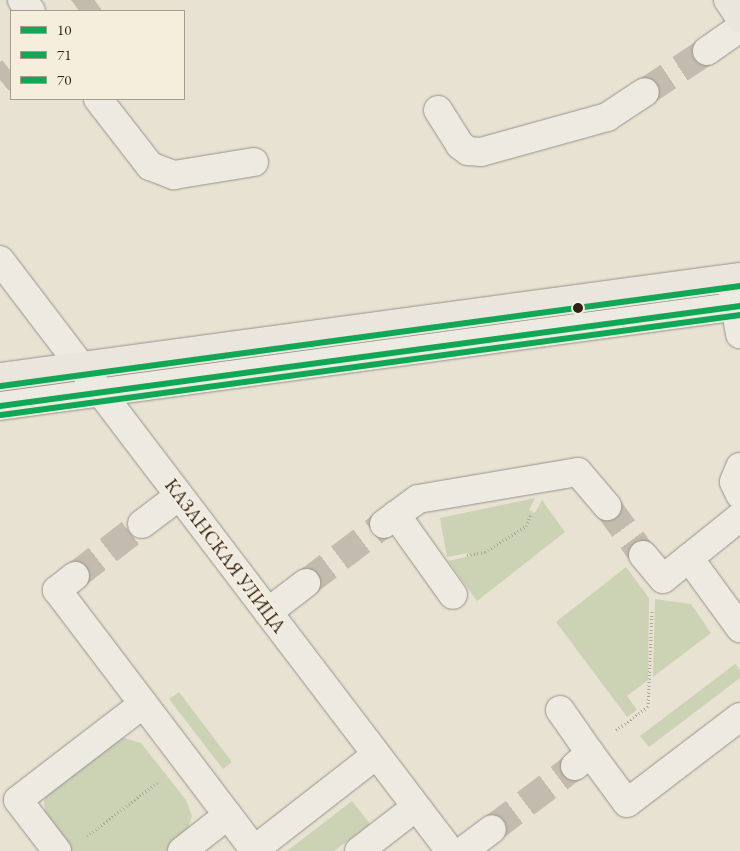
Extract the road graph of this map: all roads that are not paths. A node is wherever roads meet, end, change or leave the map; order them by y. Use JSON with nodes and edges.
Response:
{"nodes":[{"id":1,"x":22,"y":0,"type":"edge"},
{"id":2,"x":728,"y":0,"type":"edge"},
{"id":3,"x":30,"y":10,"type":"edge"},
{"id":4,"x":740,"y":18,"type":"edge"},
{"id":5,"x":740,"y":28,"type":"edge"},
{"id":6,"x":707,"y":51,"type":"tunnel mouth"},
{"id":7,"x":644,"y":92,"type":"tunnel mouth"},
{"id":8,"x":99,"y":100,"type":"edge"},
{"id":9,"x":438,"y":110,"type":"dead end"},
{"id":10,"x":254,"y":162,"type":"dead end"},
{"id":11,"x":0,"y":260,"type":"edge"},
{"id":12,"x":735,"y":278,"type":"edge"},
{"id":13,"x":737,"y":306,"type":"edge"},
{"id":14,"x":740,"y":334,"type":"edge"},
{"id":15,"x":80,"y":366,"type":"junction"},
{"id":16,"x":0,"y":377,"type":"edge"},
{"id":17,"x":99,"y":393,"type":"junction"},
{"id":18,"x":0,"y":406,"type":"edge"},
{"id":19,"x":740,"y":467,"type":"edge"},
{"id":20,"x":740,"y":495,"type":"edge"},
{"id":21,"x":180,"y":496,"type":"junction"},
{"id":22,"x":607,"y":506,"type":"tunnel mouth"},
{"id":23,"x":740,"y":517,"type":"edge"},
{"id":24,"x":142,"y":524,"type":"tunnel mouth"},
{"id":25,"x":643,"y":555,"type":"tunnel mouth"},
{"id":26,"x":689,"y":558,"type":"junction"},
{"id":27,"x":74,"y":576,"type":"tunnel mouth"},
{"id":28,"x":306,"y":583,"type":"tunnel mouth"},
{"id":29,"x":453,"y":595,"type":"dead end"},
{"id":30,"x":268,"y":612,"type":"junction"},
{"id":31,"x":740,"y":628,"type":"edge"},
{"id":32,"x":143,"y":704,"type":"junction"},
{"id":33,"x":560,"y":710,"type":"dead end"},
{"id":34,"x":740,"y":717,"type":"edge"},
{"id":35,"x":376,"y":755,"type":"junction"},
{"id":36,"x":416,"y":807,"type":"junction"},
{"id":37,"x":228,"y":815,"type":"junction"},
{"id":38,"x":492,"y":829,"type":"tunnel mouth"},
{"id":39,"x":57,"y":851,"type":"edge"},
{"id":40,"x":182,"y":851,"type":"edge"},
{"id":41,"x":358,"y":851,"type":"edge"},
{"id":42,"x":450,"y":851,"type":"edge"},
{"id":43,"x":463,"y":851,"type":"edge"}],
"edges":[{"from":1,"to":3,"type":"street"},
{"from":2,"to":4,"type":"main road"},
{"from":5,"to":6,"type":"street"},
{"from":7,"to":9,"type":"street"},
{"from":8,"to":10,"type":"street"},
{"from":11,"to":15,"type":"street","name":"КАЗАНСКАЯ УЛИЦА"},
{"from":12,"to":13,"type":"street"},
{"from":12,"to":15,"type":"main road"},
{"from":13,"to":14,"type":"street"},
{"from":13,"to":17,"type":"street"},
{"from":15,"to":16,"type":"main road"},
{"from":15,"to":17,"type":"street","name":"КАЗАНСКАЯ УЛИЦА"},
{"from":17,"to":18,"type":"street"},
{"from":17,"to":21,"type":"street","name":"КАЗАНСКАЯ УЛИЦА"},
{"from":19,"to":20,"type":"street"},
{"from":21,"to":24,"type":"street"},
{"from":21,"to":30,"type":"street","name":"КАЗАНСКАЯ УЛИЦА"},
{"from":22,"to":29,"type":"street"},
{"from":23,"to":26,"type":"street"},
{"from":25,"to":26,"type":"street"},
{"from":26,"to":31,"type":"street"},
{"from":27,"to":32,"type":"street"},
{"from":28,"to":30,"type":"street"},
{"from":30,"to":35,"type":"street","name":"КАЗАНСКАЯ УЛИЦА"},
{"from":32,"to":37,"type":"street"},
{"from":32,"to":39,"type":"street"},
{"from":33,"to":34,"type":"street"},
{"from":35,"to":36,"type":"street","name":"КАЗАНСКАЯ УЛИЦА"},
{"from":35,"to":37,"type":"street"},
{"from":36,"to":41,"type":"street"},
{"from":36,"to":42,"type":"street","name":"КАЗАНСКАЯ УЛИЦА"},
{"from":37,"to":40,"type":"street"},
{"from":38,"to":43,"type":"street"}]}
